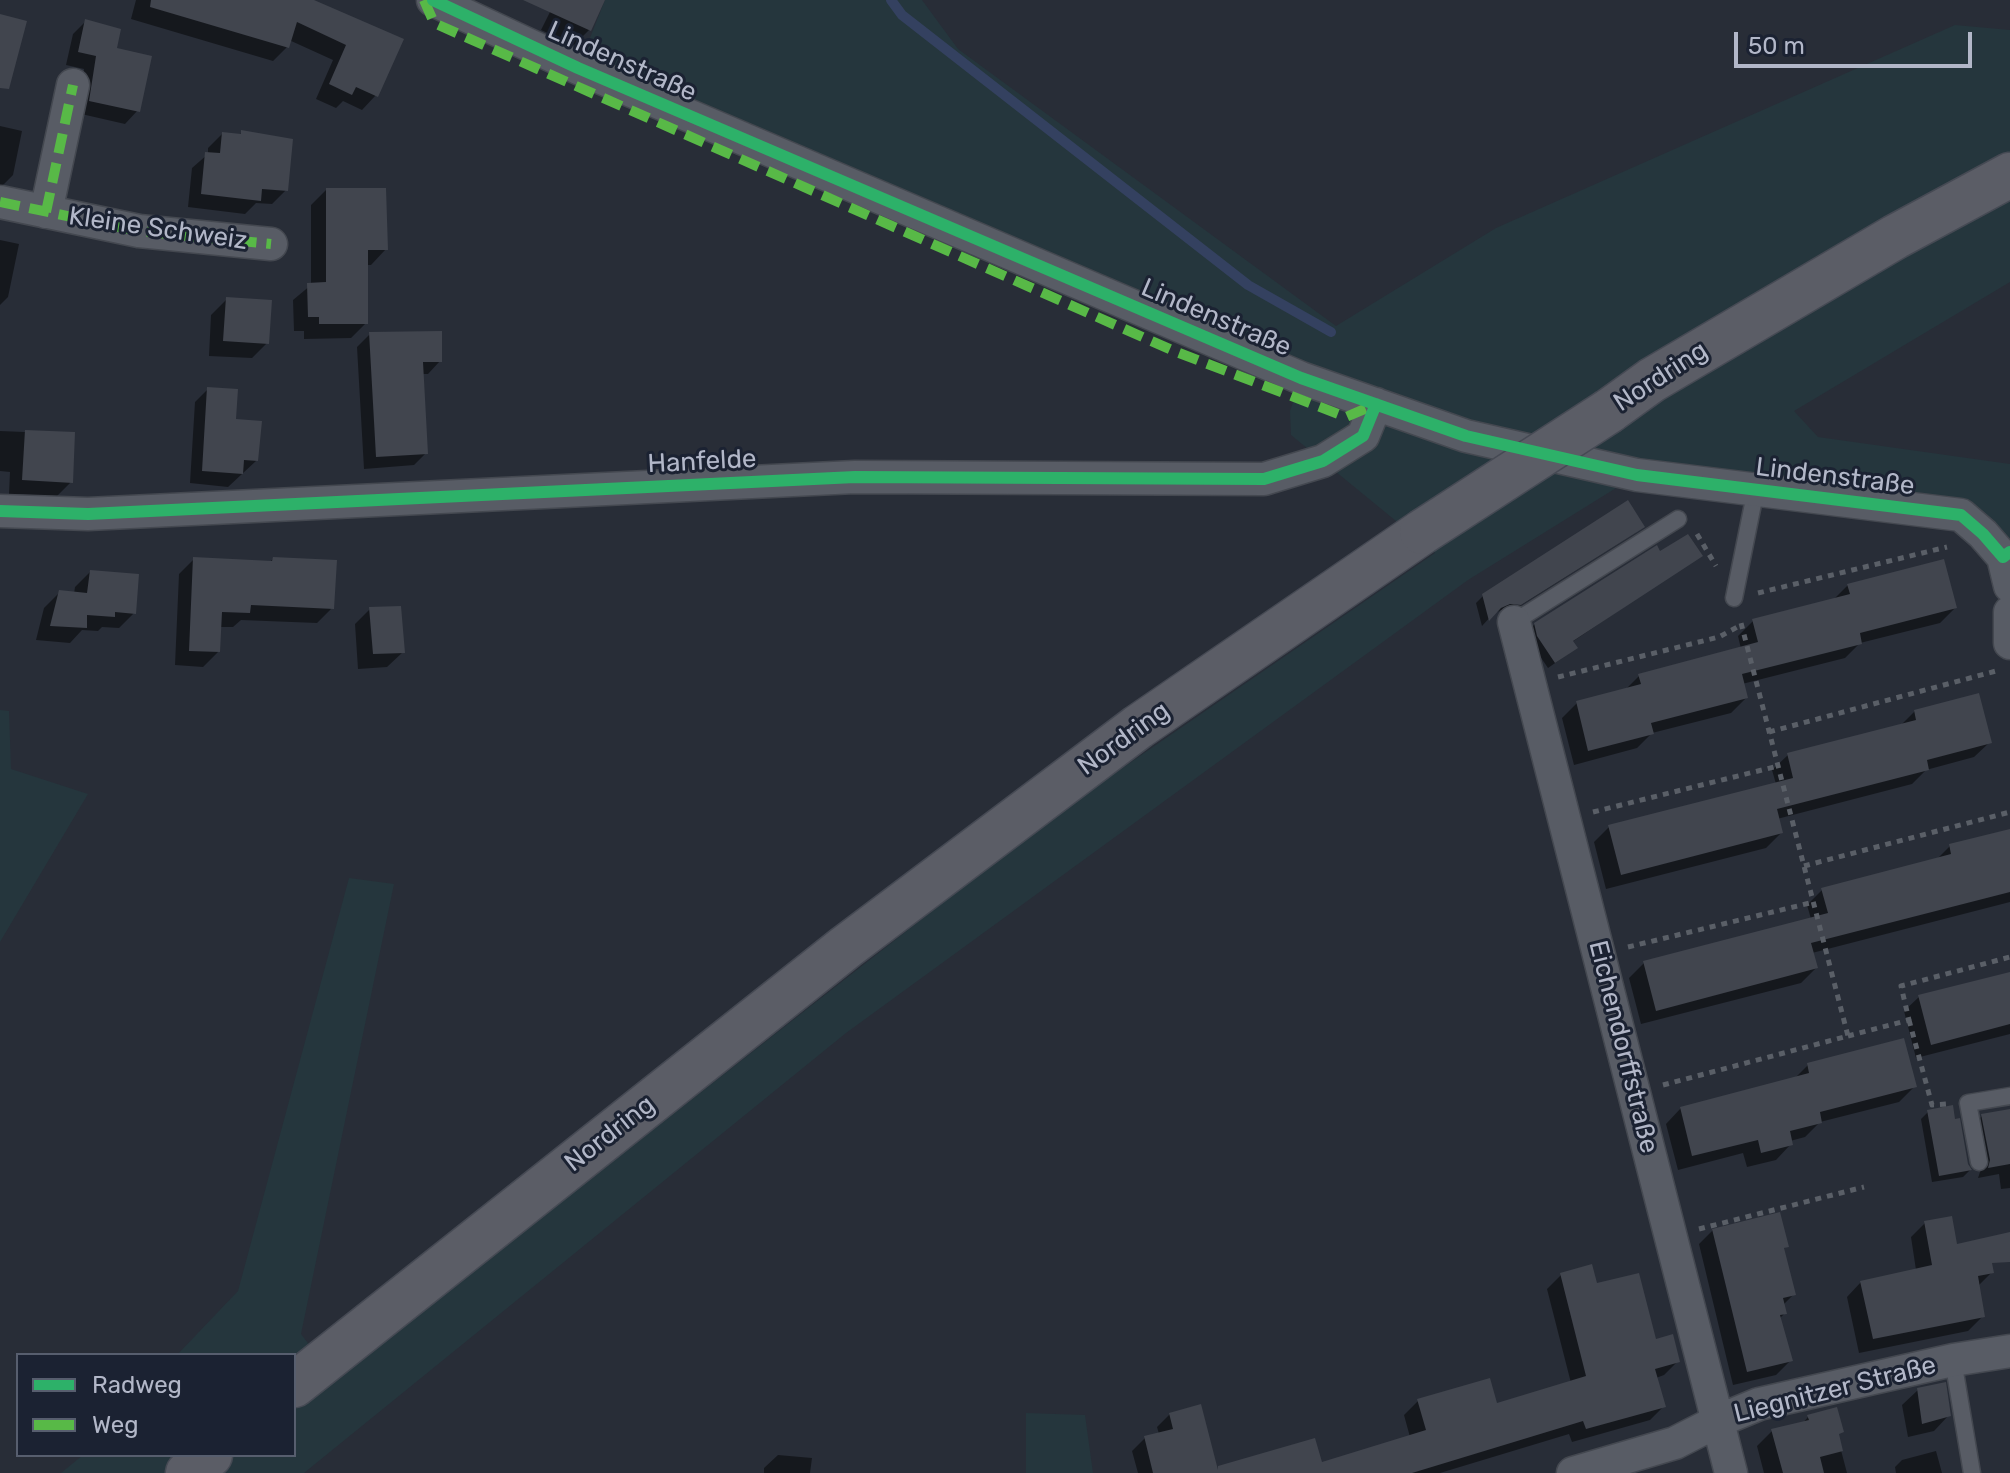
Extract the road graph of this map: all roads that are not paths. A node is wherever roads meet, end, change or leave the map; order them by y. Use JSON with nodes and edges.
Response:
{"nodes":[{"id":1,"x":433,"y":0,"type":"edge"},
{"id":2,"x":73,"y":85,"type":"dead end"},
{"id":3,"x":2010,"y":175,"type":"edge"},
{"id":4,"x":0,"y":202,"type":"edge"},
{"id":5,"x":46,"y":212,"type":"junction"},
{"id":6,"x":271,"y":244,"type":"dead end"},
{"id":7,"x":1376,"y":404,"type":"junction"},
{"id":8,"x":1756,"y":489,"type":"junction"},
{"id":9,"x":0,"y":511,"type":"edge"},
{"id":10,"x":1678,"y":519,"type":"road end"},
{"id":11,"x":2008,"y":565,"type":"edge"},
{"id":12,"x":1734,"y":598,"type":"road end"},
{"id":13,"x":2010,"y":612,"type":"edge"},
{"id":14,"x":1514,"y":622,"type":"joint"},
{"id":15,"x":2010,"y":643,"type":"edge"},
{"id":16,"x":2010,"y":1096,"type":"edge"},
{"id":17,"x":1979,"y":1162,"type":"dead end"},
{"id":18,"x":2010,"y":1351,"type":"edge"},
{"id":19,"x":1953,"y":1360,"type":"junction"},
{"id":20,"x":296,"y":1383,"type":"edge"},
{"id":21,"x":1718,"y":1421,"type":"junction"},
{"id":22,"x":208,"y":1457,"type":"edge"},
{"id":23,"x":188,"y":1473,"type":"edge"},
{"id":24,"x":1573,"y":1473,"type":"edge"},
{"id":25,"x":1731,"y":1473,"type":"edge"},
{"id":26,"x":1972,"y":1473,"type":"edge"}],
"edges":[{"from":1,"to":7,"type":"street","name":"Lindenstraße"},
{"from":2,"to":5,"type":"street","name":"Kleine Schweiz"},
{"from":3,"to":20,"type":"main road","name":"Nordring","bridge":true},
{"from":4,"to":5,"type":"street","name":"Kleine Schweiz"},
{"from":5,"to":6,"type":"street","name":"Kleine Schweiz"},
{"from":7,"to":8,"type":"street","name":"Lindenstraße"},
{"from":7,"to":9,"type":"street","name":"Hanfelde"},
{"from":8,"to":11,"type":"street","name":"Lindenstraße"},
{"from":8,"to":12,"type":"lane"},
{"from":10,"to":14,"type":"lane"},
{"from":13,"to":15,"type":"street"},
{"from":14,"to":21,"type":"street","name":"Eichendorffstraße"},
{"from":16,"to":17,"type":"lane"},
{"from":18,"to":19,"type":"street","name":"Liegnitzer Straße"},
{"from":19,"to":21,"type":"street","name":"Liegnitzer Straße"},
{"from":19,"to":26,"type":"lane"},
{"from":21,"to":24,"type":"street","name":"Liegnitzer Straße"},
{"from":21,"to":25,"type":"street","name":"Eichendorffstraße"},
{"from":22,"to":23,"type":"main road"}]}
